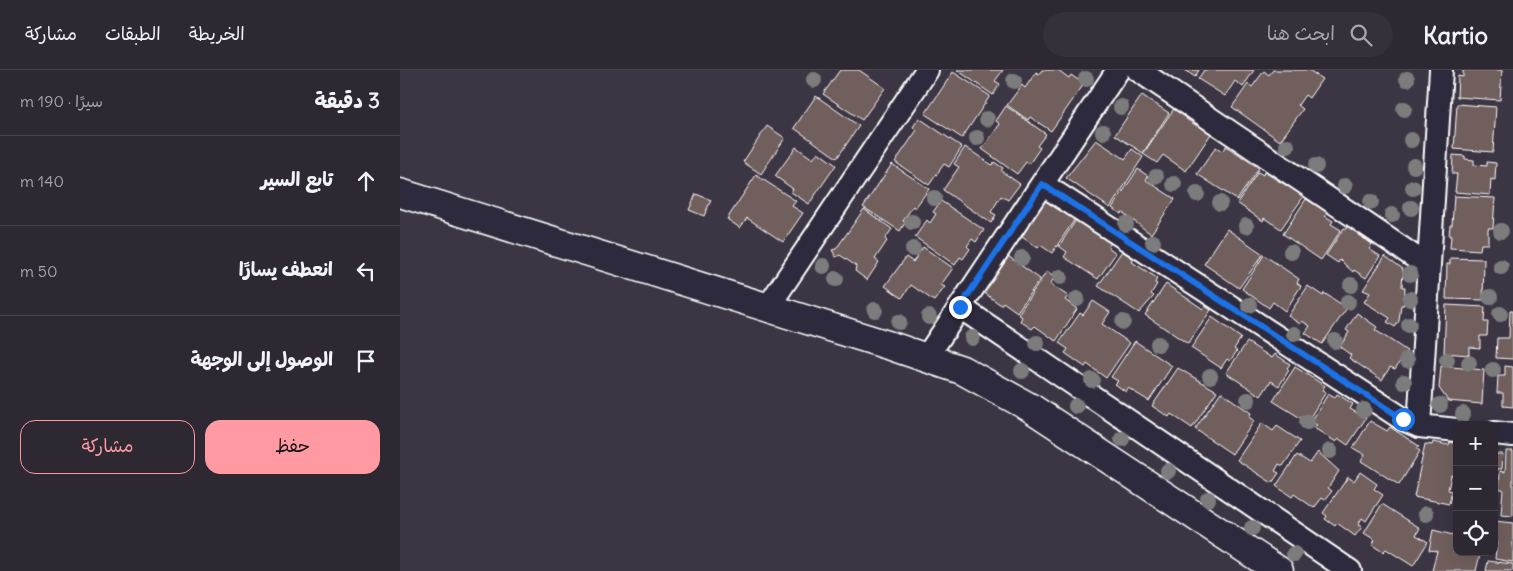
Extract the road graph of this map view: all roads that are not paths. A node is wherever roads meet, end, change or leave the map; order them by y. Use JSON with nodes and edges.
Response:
{"nodes":[{"id":1,"x":927,"y":70,"type":"edge"},
{"id":2,"x":1118,"y":70,"type":"edge"},
{"id":3,"x":1138,"y":70,"type":"edge"},
{"id":4,"x":1440,"y":70,"type":"edge"},
{"id":5,"x":1042,"y":184,"type":"junction"},
{"id":6,"x":400,"y":193,"type":"edge"},
{"id":7,"x":1428,"y":266,"type":"junction"},
{"id":8,"x":768,"y":307,"type":"junction"},
{"id":9,"x":960,"y":307,"type":"junction"},
{"id":10,"x":926,"y":358,"type":"junction"},
{"id":11,"x":1419,"y":426,"type":"junction"},
{"id":12,"x":1453,"y":430,"type":"edge"},
{"id":13,"x":1498,"y":433,"type":"edge"},
{"id":14,"x":1513,"y":435,"type":"edge"},
{"id":15,"x":1279,"y":571,"type":"edge"},
{"id":16,"x":1350,"y":571,"type":"edge"}],
"edges":[{"from":1,"to":8,"type":"street"},
{"from":2,"to":5,"type":"street"},
{"from":3,"to":7,"type":"street"},
{"from":4,"to":7,"type":"street"},
{"from":5,"to":9,"type":"street"},
{"from":5,"to":11,"type":"street"},
{"from":6,"to":8,"type":"main road"},
{"from":7,"to":11,"type":"street"},
{"from":8,"to":10,"type":"main road"},
{"from":9,"to":10,"type":"street"},
{"from":9,"to":16,"type":"street"},
{"from":10,"to":15,"type":"main road"},
{"from":11,"to":12,"type":"street"},
{"from":13,"to":14,"type":"street"}]}
